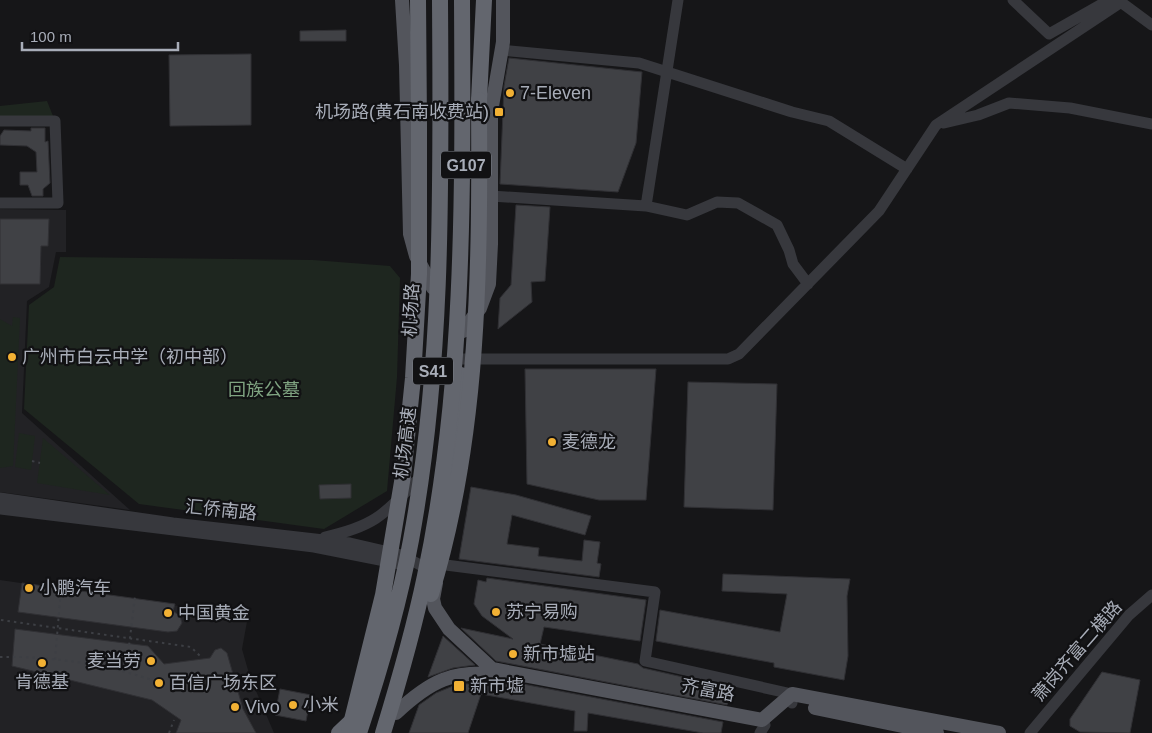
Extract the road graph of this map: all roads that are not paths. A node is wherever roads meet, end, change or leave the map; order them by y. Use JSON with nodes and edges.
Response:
{"nodes":[{"id":1,"x":402,"y":0,"type":"edge"},
{"id":2,"x":418,"y":0,"type":"edge"},
{"id":3,"x":438,"y":0,"type":"edge"},
{"id":4,"x":462,"y":0,"type":"edge"},
{"id":5,"x":466,"y":0,"type":"edge"},
{"id":6,"x":484,"y":0,"type":"edge"},
{"id":7,"x":503,"y":0,"type":"edge"},
{"id":8,"x":678,"y":0,"type":"edge"},
{"id":9,"x":1013,"y":0,"type":"edge"},
{"id":10,"x":1116,"y":1,"type":"edge"},
{"id":11,"x":1152,"y":25,"type":"edge"},
{"id":12,"x":501,"y":50,"type":"junction"},
{"id":13,"x":667,"y":72,"type":"junction"},
{"id":14,"x":0,"y":121,"type":"edge"},
{"id":15,"x":1152,"y":124,"type":"edge"},
{"id":16,"x":936,"y":125,"type":"junction"},
{"id":17,"x":907,"y":169,"type":"junction"},
{"id":18,"x":491,"y":196,"type":"junction"},
{"id":19,"x":0,"y":203,"type":"edge"},
{"id":20,"x":646,"y":206,"type":"junction"},
{"id":21,"x":808,"y":284,"type":"junction"},
{"id":22,"x":433,"y":288,"type":"junction"},
{"id":23,"x":463,"y":331,"type":"junction"},
{"id":24,"x":462,"y":359,"type":"junction"},
{"id":25,"x":415,"y":482,"type":"junction"},
{"id":26,"x":0,"y":498,"type":"edge"},
{"id":27,"x":22,"y":507,"type":"junction"},
{"id":28,"x":0,"y":509,"type":"edge"},
{"id":29,"x":317,"y":538,"type":"junction"},
{"id":30,"x":401,"y":560,"type":"junction"},
{"id":31,"x":435,"y":568,"type":"junction"},
{"id":32,"x":1152,"y":595,"type":"edge"},
{"id":33,"x":792,"y":699,"type":"junction"},
{"id":34,"x":396,"y":713,"type":"junction"},
{"id":35,"x":357,"y":725,"type":"edge"},
{"id":36,"x":762,"y":726,"type":"edge"},
{"id":37,"x":340,"y":733,"type":"edge"},
{"id":38,"x":349,"y":733,"type":"edge"},
{"id":39,"x":383,"y":733,"type":"edge"},
{"id":40,"x":389,"y":733,"type":"edge"},
{"id":41,"x":937,"y":733,"type":"edge"},
{"id":42,"x":999,"y":733,"type":"edge"},
{"id":43,"x":1030,"y":733,"type":"edge"}],
"edges":[{"from":1,"to":22,"type":"main road"},
{"from":2,"to":38,"type":"highway","bridge":true},
{"from":3,"to":22,"type":"highway","name":"机场路","number":"G107"},
{"from":3,"to":35,"type":"highway","name":"机场高速","number":"S41","bridge":true},
{"from":4,"to":39,"type":"highway","number":"S41","bridge":true},
{"from":5,"to":23,"type":"highway","number":"G107"},
{"from":6,"to":39,"type":"highway","bridge":true},
{"from":7,"to":12,"type":"main road"},
{"from":8,"to":13,"type":"street"},
{"from":9,"to":10,"type":"street"},
{"from":10,"to":11,"type":"street"},
{"from":10,"to":16,"type":"street"},
{"from":12,"to":13,"type":"street"},
{"from":12,"to":18,"type":"main road"},
{"from":13,"to":17,"type":"street"},
{"from":13,"to":20,"type":"street"},
{"from":14,"to":19,"type":"street"},
{"from":15,"to":16,"type":"street"},
{"from":16,"to":17,"type":"street"},
{"from":17,"to":21,"type":"street"},
{"from":18,"to":20,"type":"street"},
{"from":18,"to":23,"type":"main road"},
{"from":20,"to":21,"type":"street"},
{"from":21,"to":24,"type":"street"},
{"from":22,"to":25,"type":"highway","name":"机场路"},
{"from":23,"to":24,"type":"highway"},
{"from":24,"to":31,"type":"highway"},
{"from":25,"to":29,"type":"street"},
{"from":25,"to":30,"type":"highway","name":"机场路"},
{"from":26,"to":27,"type":"street","name":"汇侨南路"},
{"from":27,"to":28,"type":"street","name":"汇侨南路"},
{"from":27,"to":29,"type":"street","name":"汇侨南路"},
{"from":27,"to":30,"type":"street","name":"汇侨南路"},
{"from":29,"to":30,"type":"street","name":"汇侨南路"},
{"from":30,"to":31,"type":"street","name":"汇侨南路"},
{"from":30,"to":35,"type":"highway","name":"机场路"},
{"from":31,"to":33,"type":"street"},
{"from":31,"to":34,"type":"highway"},
{"from":31,"to":36,"type":"main road","name":"齐富路"},
{"from":32,"to":43,"type":"street","name":"萧岗齐富二横路"},
{"from":33,"to":36,"type":"main road"},
{"from":33,"to":41,"type":"main road"},
{"from":33,"to":42,"type":"main road"},
{"from":34,"to":36,"type":"main road","name":"齐富路"},
{"from":34,"to":40,"type":"highway"},
{"from":35,"to":37,"type":"highway"},
{"from":35,"to":38,"type":"highway","name":"机场路"}]}
